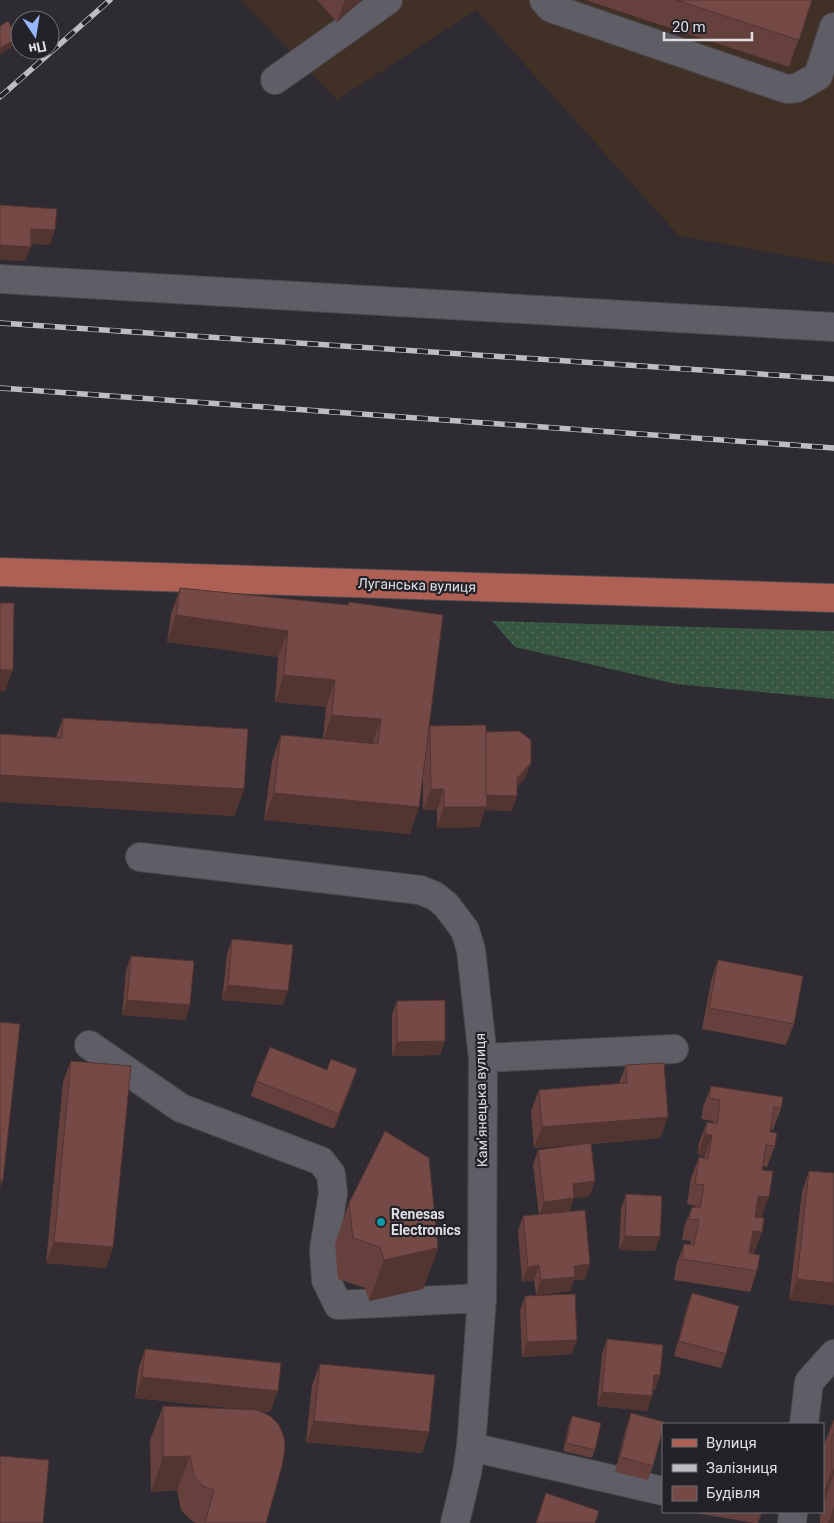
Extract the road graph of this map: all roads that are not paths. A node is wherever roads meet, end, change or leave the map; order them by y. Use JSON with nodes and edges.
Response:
{"nodes":[{"id":1,"x":388,"y":0,"type":"edge"},
{"id":2,"x":544,"y":0,"type":"edge"},
{"id":3,"x":832,"y":37,"type":"edge"},
{"id":4,"x":275,"y":80,"type":"dead end"},
{"id":5,"x":0,"y":279,"type":"edge"},
{"id":6,"x":834,"y":327,"type":"edge"},
{"id":7,"x":0,"y":572,"type":"edge"},
{"id":8,"x":834,"y":598,"type":"edge"},
{"id":9,"x":140,"y":856,"type":"dead end"},
{"id":10,"x":89,"y":1045,"type":"dead end"},
{"id":11,"x":674,"y":1049,"type":"dead end"},
{"id":12,"x":483,"y":1058,"type":"junction"},
{"id":13,"x":482,"y":1298,"type":"junction"},
{"id":14,"x":834,"y":1354,"type":"edge"},
{"id":15,"x":804,"y":1423,"type":"edge"},
{"id":16,"x":471,"y":1447,"type":"junction"},
{"id":17,"x":662,"y":1491,"type":"edge"},
{"id":18,"x":455,"y":1523,"type":"edge"}],
"edges":[{"from":1,"to":4,"type":"street"},
{"from":2,"to":3,"type":"street"},
{"from":5,"to":6,"type":"street"},
{"from":7,"to":8,"type":"main road","name":"Луганська вулиця"},
{"from":9,"to":12,"type":"street","name":"Камʼянецька вулиця"},
{"from":10,"to":13,"type":"street"},
{"from":11,"to":12,"type":"street"},
{"from":12,"to":13,"type":"street","name":"Камʼянецька вулиця"},
{"from":13,"to":16,"type":"street","name":"Камʼянецька вулиця"},
{"from":14,"to":15,"type":"street"},
{"from":16,"to":17,"type":"street"},
{"from":16,"to":18,"type":"street","name":"Камʼянецька вулиця"}]}
